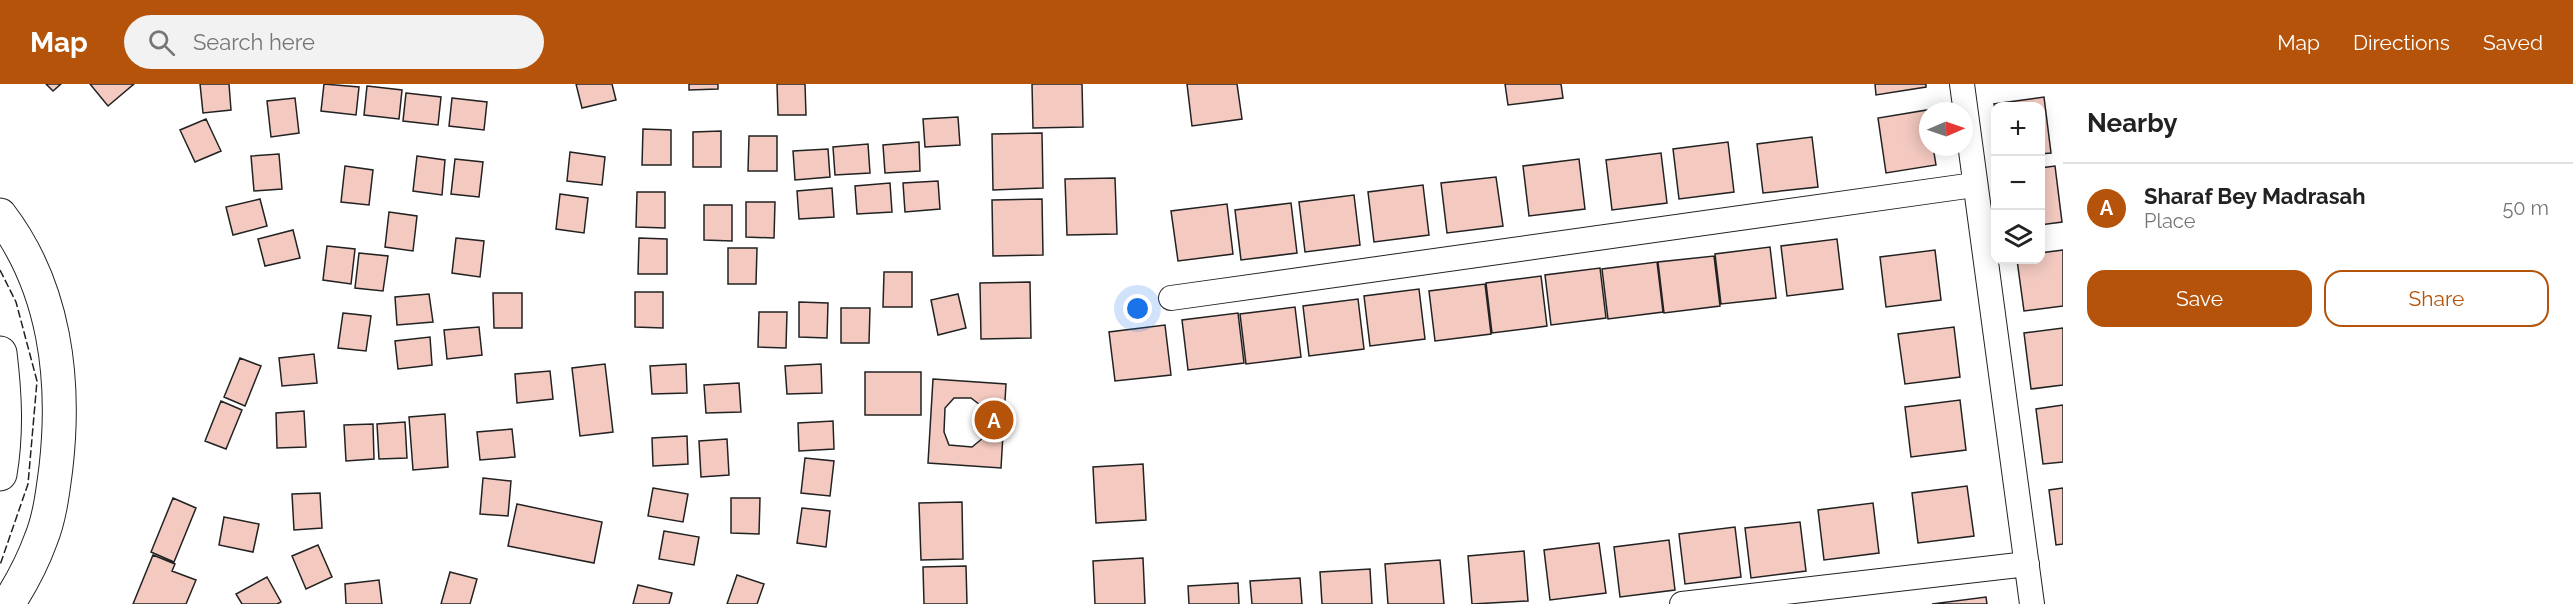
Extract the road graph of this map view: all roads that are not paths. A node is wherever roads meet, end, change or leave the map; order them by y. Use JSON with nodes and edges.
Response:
{"nodes":[{"id":1,"x":1962,"y":84,"type":"edge"},
{"id":2,"x":1974,"y":185,"type":"junction"},
{"id":3,"x":0,"y":215,"type":"edge"},
{"id":4,"x":1171,"y":298,"type":"dead end"},
{"id":5,"x":0,"y":353,"type":"edge"},
{"id":6,"x":0,"y":474,"type":"edge"},
{"id":7,"x":2027,"y":564,"type":"junction"},
{"id":8,"x":8,"y":604,"type":"edge"},
{"id":9,"x":1682,"y":604,"type":"edge"},
{"id":10,"x":2032,"y":604,"type":"edge"}],
"edges":[{"from":1,"to":2,"type":"street"},
{"from":2,"to":4,"type":"street"},
{"from":2,"to":7,"type":"street"},
{"from":3,"to":8,"type":"main road"},
{"from":5,"to":6,"type":"main road"},
{"from":7,"to":9,"type":"street"},
{"from":7,"to":10,"type":"street"}]}
